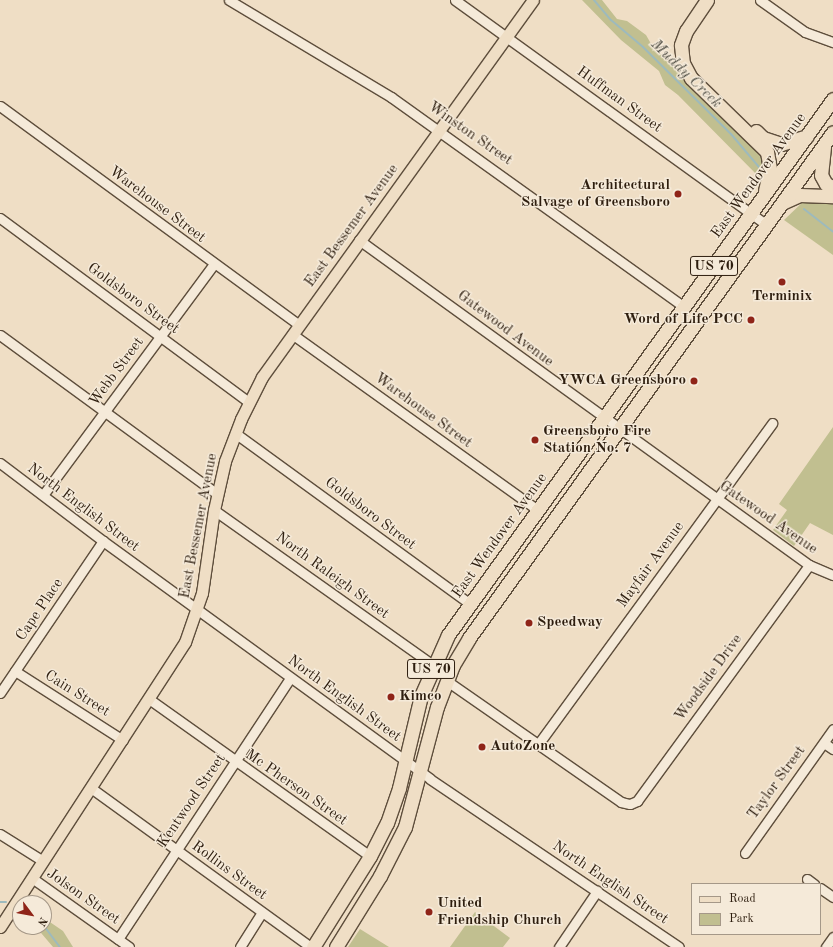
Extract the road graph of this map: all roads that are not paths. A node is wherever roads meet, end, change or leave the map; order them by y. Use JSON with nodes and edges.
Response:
{"nodes":[{"id":1,"x":229,"y":0,"type":"edge"},
{"id":2,"x":455,"y":0,"type":"edge"},
{"id":3,"x":533,"y":0,"type":"edge"},
{"id":4,"x":707,"y":0,"type":"edge"},
{"id":5,"x":716,"y":0,"type":"edge"},
{"id":6,"x":760,"y":0,"type":"edge"},
{"id":7,"x":506,"y":36,"type":"junction"},
{"id":8,"x":833,"y":42,"type":"edge"},
{"id":9,"x":833,"y":99,"type":"edge"},
{"id":10,"x":0,"y":106,"type":"edge"},
{"id":11,"x":440,"y":130,"type":"junction"},
{"id":12,"x":808,"y":135,"type":"junction"},
{"id":13,"x":829,"y":137,"type":"edge"},
{"id":14,"x":833,"y":187,"type":"edge"},
{"id":15,"x":833,"y":196,"type":"edge"},
{"id":16,"x":762,"y":199,"type":"junction"},
{"id":17,"x":779,"y":206,"type":"junction"},
{"id":18,"x":752,"y":214,"type":"junction"},
{"id":19,"x":0,"y":218,"type":"edge"},
{"id":20,"x":766,"y":224,"type":"junction"},
{"id":21,"x":359,"y":240,"type":"junction"},
{"id":22,"x":214,"y":264,"type":"junction"},
{"id":23,"x":684,"y":307,"type":"junction"},
{"id":24,"x":295,"y":330,"type":"junction"},
{"id":25,"x":0,"y":335,"type":"edge"},
{"id":26,"x":161,"y":336,"type":"junction"},
{"id":27,"x":249,"y":402,"type":"junction"},
{"id":28,"x":105,"y":412,"type":"junction"},
{"id":29,"x":605,"y":418,"type":"junction"},
{"id":30,"x":772,"y":423,"type":"dead end"},
{"id":31,"x":619,"y":429,"type":"junction"},
{"id":32,"x":235,"y":433,"type":"junction"},
{"id":33,"x":0,"y":463,"type":"edge"},
{"id":34,"x":217,"y":494,"type":"junction"},
{"id":35,"x":43,"y":495,"type":"junction"},
{"id":36,"x":716,"y":498,"type":"junction"},
{"id":37,"x":214,"y":510,"type":"junction"},
{"id":38,"x":538,"y":510,"type":"junction"},
{"id":39,"x":103,"y":541,"type":"junction"},
{"id":40,"x":809,"y":565,"type":"junction"},
{"id":41,"x":833,"y":574,"type":"edge"},
{"id":42,"x":470,"y":604,"type":"junction"},
{"id":43,"x":197,"y":610,"type":"junction"},
{"id":44,"x":433,"y":665,"type":"junction"},
{"id":45,"x":15,"y":672,"type":"junction"},
{"id":46,"x":290,"y":678,"type":"junction"},
{"id":47,"x":447,"y":681,"type":"junction"},
{"id":48,"x":0,"y":693,"type":"edge"},
{"id":49,"x":149,"y":699,"type":"junction"},
{"id":50,"x":833,"y":729,"type":"edge"},
{"id":51,"x":123,"y":740,"type":"junction"},
{"id":52,"x":539,"y":743,"type":"junction"},
{"id":53,"x":824,"y":743,"type":"junction"},
{"id":54,"x":833,"y":749,"type":"edge"},
{"id":55,"x":235,"y":762,"type":"junction"},
{"id":56,"x":406,"y":762,"type":"junction"},
{"id":57,"x":422,"y":773,"type":"junction"},
{"id":58,"x":91,"y":788,"type":"junction"},
{"id":59,"x":0,"y":834,"type":"edge"},
{"id":60,"x":176,"y":850,"type":"junction"},
{"id":61,"x":744,"y":853,"type":"dead end"},
{"id":62,"x":370,"y":856,"type":"junction"},
{"id":63,"x":43,"y":861,"type":"junction"},
{"id":64,"x":32,"y":878,"type":"junction"},
{"id":65,"x":821,"y":889,"type":"edge"},
{"id":66,"x":597,"y":891,"type":"junction"},
{"id":67,"x":833,"y":897,"type":"edge"},
{"id":68,"x":262,"y":912,"type":"junction"},
{"id":69,"x":0,"y":927,"type":"edge"},
{"id":70,"x":833,"y":937,"type":"edge"},
{"id":71,"x":118,"y":939,"type":"junction"},
{"id":72,"x":129,"y":947,"type":"edge"},
{"id":73,"x":240,"y":947,"type":"edge"},
{"id":74,"x":312,"y":947,"type":"edge"},
{"id":75,"x":336,"y":947,"type":"edge"},
{"id":76,"x":559,"y":947,"type":"edge"},
{"id":77,"x":679,"y":947,"type":"edge"},
{"id":78,"x":826,"y":947,"type":"edge"}],
"edges":[{"from":1,"to":11,"type":"street","name":"Winston Street"},
{"from":2,"to":7,"type":"street","name":"Huffman Street"},
{"from":3,"to":7,"type":"main road","name":"East Bessemer Avenue"},
{"from":4,"to":16,"type":"highway"},
{"from":5,"to":12,"type":"highway"},
{"from":6,"to":8,"type":"street"},
{"from":7,"to":11,"type":"main road","name":"East Bessemer Avenue"},
{"from":7,"to":18,"type":"street","name":"Huffman Street"},
{"from":9,"to":12,"type":"highway","name":"East Wendover Avenue","number":"US 70"},
{"from":10,"to":22,"type":"street","name":"Warehouse Street"},
{"from":11,"to":21,"type":"main road","name":"East Bessemer Avenue"},
{"from":11,"to":23,"type":"street","name":"Winston Street"},
{"from":12,"to":16,"type":"highway","name":"East Wendover Avenue","number":"US 70"},
{"from":13,"to":14,"type":"highway"},
{"from":13,"to":17,"type":"highway","number":"US 70"},
{"from":15,"to":17,"type":"highway"},
{"from":16,"to":18,"type":"highway","name":"East Wendover Avenue","number":"US 70"},
{"from":17,"to":20,"type":"highway","number":"US 70"},
{"from":18,"to":20,"type":"street","name":"Huffman Street"},
{"from":18,"to":23,"type":"highway","name":"East Wendover Avenue","number":"US 70"},
{"from":19,"to":26,"type":"street","name":"Goldsboro Street"},
{"from":20,"to":31,"type":"highway","number":"US 70"},
{"from":21,"to":24,"type":"main road","name":"East Bessemer Avenue"},
{"from":21,"to":29,"type":"street","name":"Gatewood Avenue"},
{"from":22,"to":24,"type":"street","name":"Warehouse Street"},
{"from":22,"to":26,"type":"street","name":"Webb Street"},
{"from":23,"to":29,"type":"highway","name":"East Wendover Avenue","number":"US 70"},
{"from":24,"to":27,"type":"main road","name":"East Bessemer Avenue"},
{"from":24,"to":38,"type":"street","name":"Warehouse Street"},
{"from":25,"to":28,"type":"street"},
{"from":26,"to":27,"type":"street","name":"Goldsboro Street"},
{"from":26,"to":28,"type":"street","name":"Webb Street"},
{"from":27,"to":32,"type":"main road","name":"East Bessemer Avenue"},
{"from":28,"to":34,"type":"street"},
{"from":28,"to":35,"type":"street","name":"Webb Street"},
{"from":29,"to":31,"type":"street","name":"Gatewood Avenue"},
{"from":29,"to":38,"type":"highway","name":"East Wendover Avenue","number":"US 70"},
{"from":30,"to":36,"type":"street","name":"Mayfair Avenue"},
{"from":31,"to":36,"type":"street","name":"Gatewood Avenue"},
{"from":31,"to":47,"type":"highway","number":"US 70"},
{"from":32,"to":34,"type":"main road","name":"East Bessemer Avenue"},
{"from":32,"to":42,"type":"street","name":"Goldsboro Street"},
{"from":33,"to":35,"type":"street","name":"North English Street"},
{"from":34,"to":37,"type":"main road","name":"East Bessemer Avenue"},
{"from":35,"to":39,"type":"street","name":"North English Street"},
{"from":36,"to":40,"type":"street","name":"Gatewood Avenue"},
{"from":36,"to":52,"type":"street","name":"Mayfair Avenue"},
{"from":37,"to":43,"type":"main road","name":"East Bessemer Avenue"},
{"from":37,"to":44,"type":"street","name":"North Raleigh Street"},
{"from":38,"to":42,"type":"highway","name":"East Wendover Avenue","number":"US 70"},
{"from":39,"to":43,"type":"street","name":"North English Street"},
{"from":39,"to":45,"type":"street","name":"Cape Place"},
{"from":40,"to":41,"type":"street","name":"Gatewood Avenue"},
{"from":40,"to":52,"type":"street","name":"Woodside Drive"},
{"from":42,"to":44,"type":"highway","name":"East Wendover Avenue","number":"US 70"},
{"from":43,"to":46,"type":"street","name":"North English Street"},
{"from":43,"to":49,"type":"main road","name":"East Bessemer Avenue"},
{"from":44,"to":56,"type":"highway","name":"East Wendover Avenue","number":"US 70"},
{"from":45,"to":48,"type":"street","name":"Cape Place"},
{"from":45,"to":51,"type":"street","name":"Cain Street"},
{"from":46,"to":55,"type":"street","name":"Kentwood Street"},
{"from":46,"to":56,"type":"street","name":"North English Street"},
{"from":47,"to":52,"type":"street"},
{"from":47,"to":57,"type":"highway","number":"US 70"},
{"from":49,"to":51,"type":"main road","name":"East Bessemer Avenue"},
{"from":49,"to":55,"type":"street","name":"Mc Pherson Street"},
{"from":50,"to":53,"type":"street","name":"Taylor Street"},
{"from":51,"to":58,"type":"main road","name":"East Bessemer Avenue"},
{"from":53,"to":54,"type":"street"},
{"from":53,"to":61,"type":"street","name":"Taylor Street"},
{"from":55,"to":60,"type":"street","name":"Kentwood Street"},
{"from":55,"to":62,"type":"street","name":"Mc Pherson Street"},
{"from":56,"to":57,"type":"street","name":"North English Street"},
{"from":56,"to":62,"type":"highway","name":"East Wendover Avenue","number":"US 70"},
{"from":57,"to":66,"type":"street","name":"North English Street"},
{"from":57,"to":75,"type":"highway","number":"US 70"},
{"from":58,"to":60,"type":"street","name":"Rollins Street"},
{"from":58,"to":63,"type":"main road","name":"East Bessemer Avenue"},
{"from":59,"to":63,"type":"street","name":"Jolson Street"},
{"from":60,"to":68,"type":"street","name":"Rollins Street"},
{"from":60,"to":71,"type":"street","name":"Kentwood Street"},
{"from":62,"to":74,"type":"highway","name":"East Wendover Avenue","number":"US 70"},
{"from":63,"to":64,"type":"main road","name":"East Bessemer Avenue"},
{"from":64,"to":69,"type":"main road","name":"East Bessemer Avenue"},
{"from":64,"to":71,"type":"street","name":"Jolson Street"},
{"from":65,"to":67,"type":"street"},
{"from":66,"to":76,"type":"street"},
{"from":66,"to":77,"type":"street","name":"North English Street"},
{"from":68,"to":73,"type":"street"},
{"from":68,"to":74,"type":"street","name":"Rollins Street"},
{"from":70,"to":78,"type":"street"},
{"from":71,"to":72,"type":"street","name":"Jolson Street"}]}
